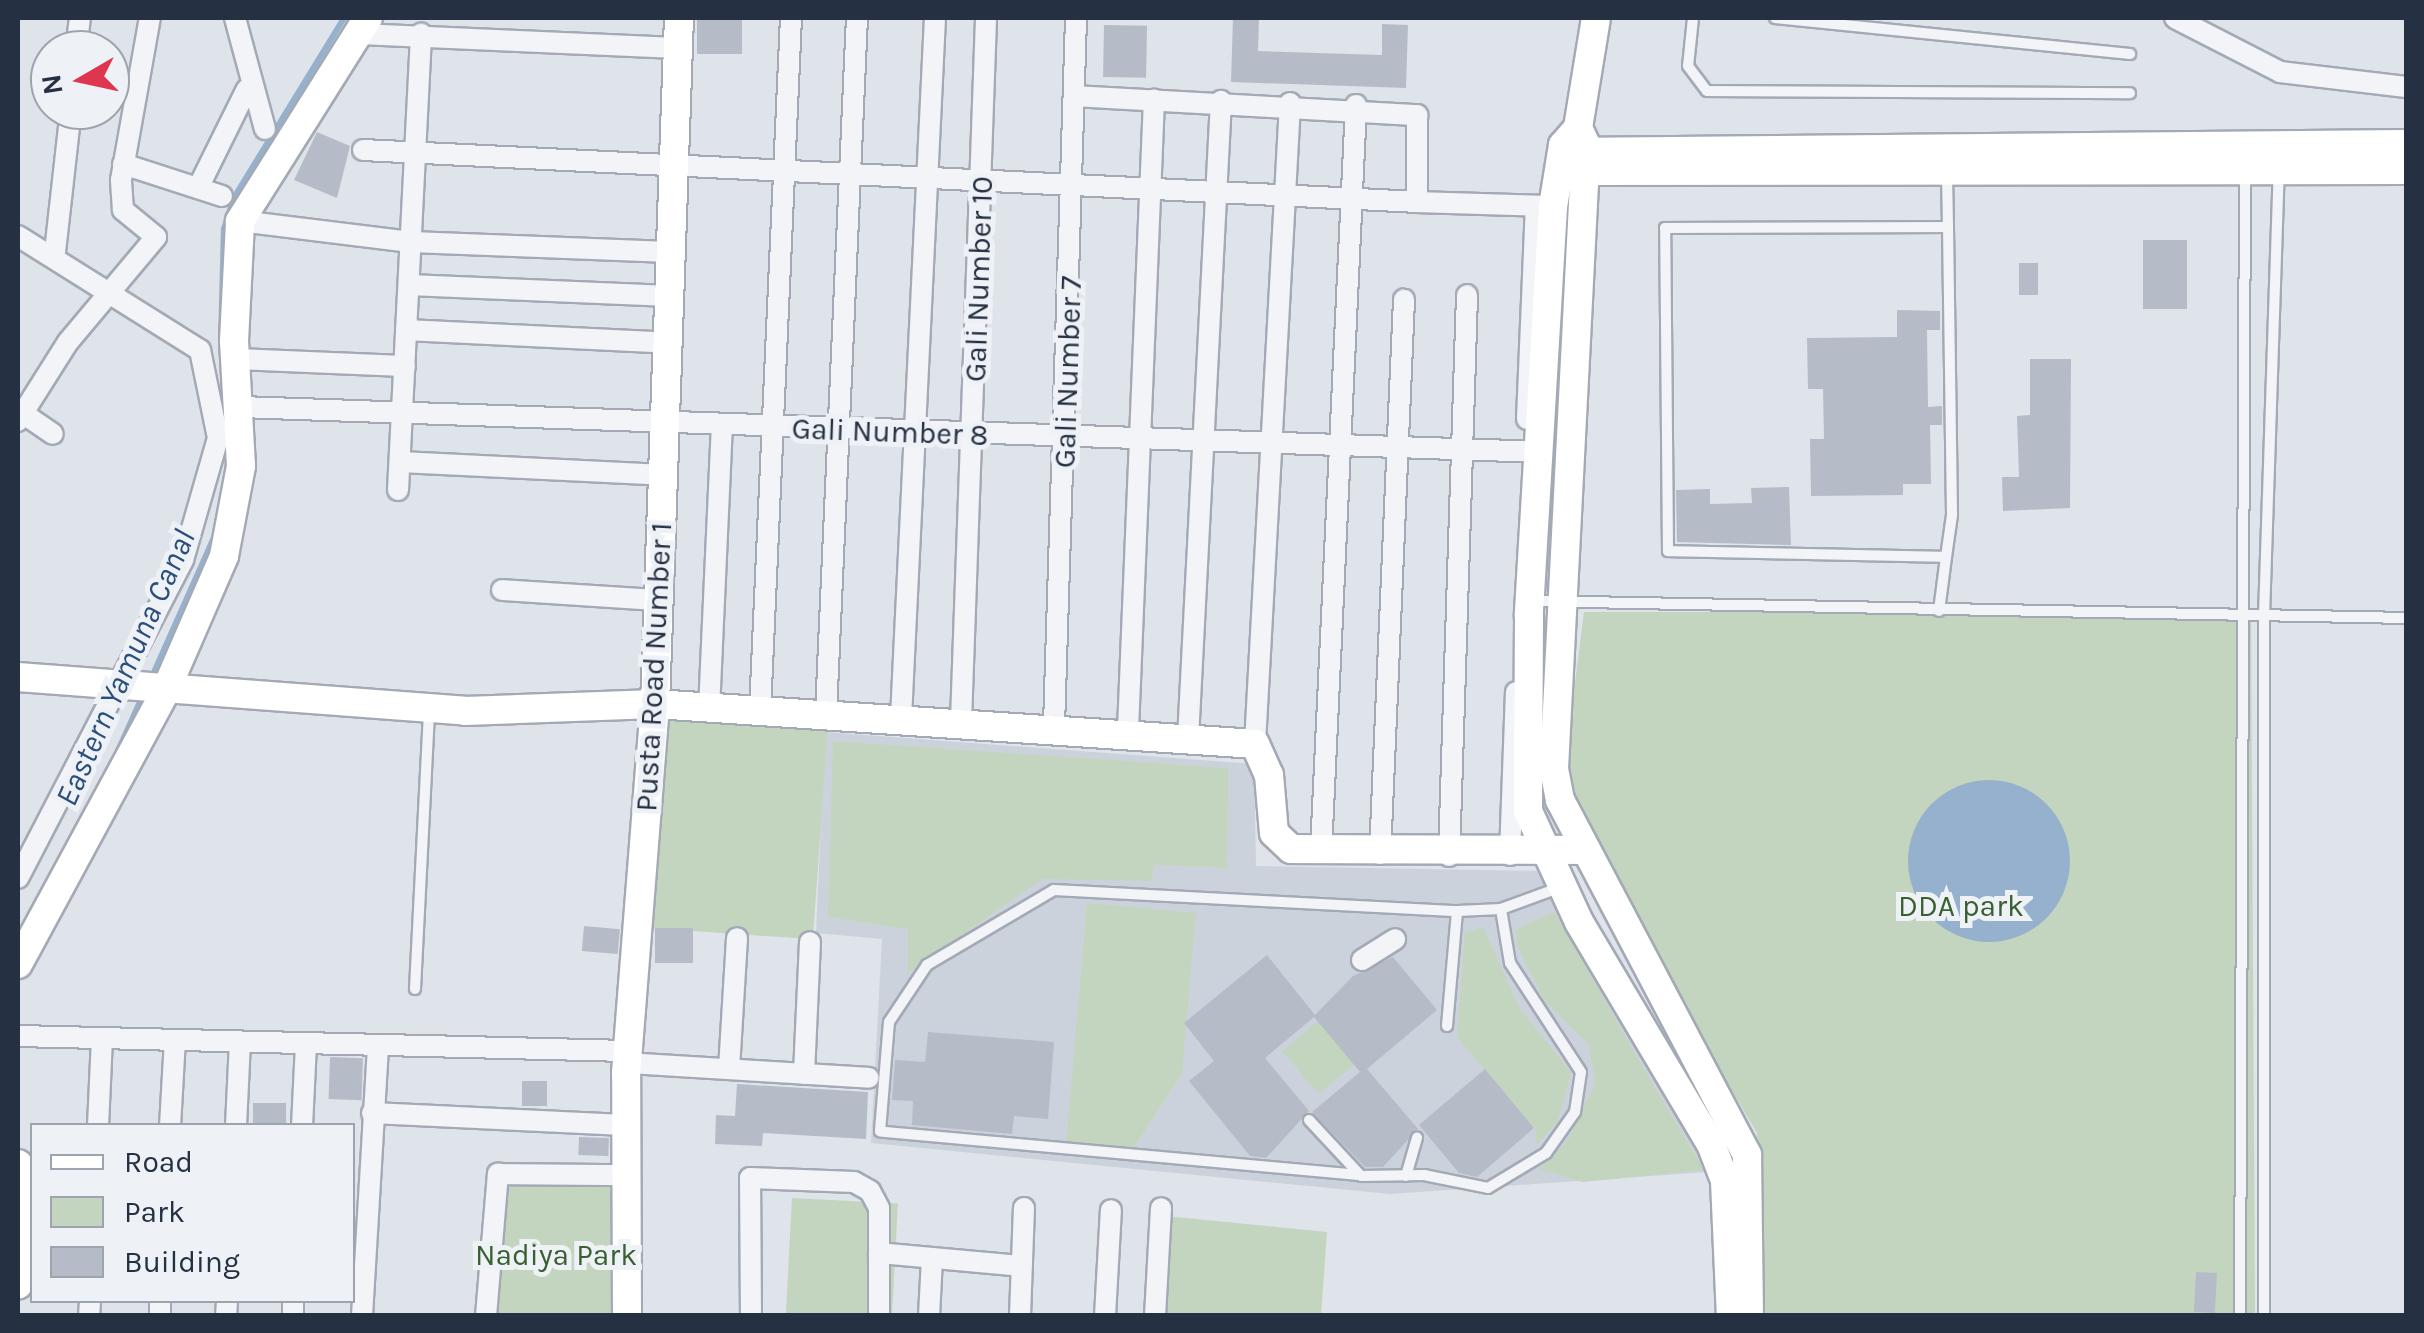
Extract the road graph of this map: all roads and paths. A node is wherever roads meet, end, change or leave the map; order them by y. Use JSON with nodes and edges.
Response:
{"nodes":[{"id":1,"x":150,"y":18,"type":"edge"},
{"id":2,"x":235,"y":18,"type":"edge"},
{"id":3,"x":678,"y":18,"type":"edge"},
{"id":4,"x":790,"y":18,"type":"edge"},
{"id":5,"x":857,"y":18,"type":"edge"},
{"id":6,"x":935,"y":18,"type":"edge"},
{"id":7,"x":986,"y":18,"type":"edge"},
{"id":8,"x":1076,"y":18,"type":"edge"},
{"id":9,"x":1596,"y":18,"type":"edge"},
{"id":10,"x":1693,"y":18,"type":"edge"},
{"id":11,"x":1776,"y":18,"type":"edge"},
{"id":12,"x":2175,"y":18,"type":"edge"},
{"id":13,"x":363,"y":26,"type":"edge"},
{"id":14,"x":421,"y":34,"type":"junction"},
{"id":15,"x":678,"y":48,"type":"junction"},
{"id":16,"x":2130,"y":54,"type":"dead end"},
{"id":17,"x":2406,"y":87,"type":"edge"},
{"id":18,"x":247,"y":89,"type":"junction"},
{"id":19,"x":2130,"y":92,"type":"dead end"},
{"id":20,"x":1074,"y":96,"type":"junction"},
{"id":21,"x":1154,"y":100,"type":"junction"},
{"id":22,"x":1221,"y":101,"type":"junction"},
{"id":23,"x":1290,"y":103,"type":"junction"},
{"id":24,"x":1356,"y":105,"type":"junction"},
{"id":25,"x":265,"y":129,"type":"dead end"},
{"id":26,"x":68,"y":130,"type":"edge"},
{"id":27,"x":2244,"y":144,"type":"junction"},
{"id":28,"x":2282,"y":144,"type":"junction"},
{"id":29,"x":2406,"y":144,"type":"edge"},
{"id":30,"x":363,"y":150,"type":"dead end"},
{"id":31,"x":416,"y":152,"type":"junction"},
{"id":32,"x":1574,"y":155,"type":"junction"},
{"id":33,"x":671,"y":159,"type":"junction"},
{"id":34,"x":123,"y":164,"type":"junction"},
{"id":35,"x":784,"y":165,"type":"junction"},
{"id":36,"x":848,"y":169,"type":"junction"},
{"id":37,"x":2406,"y":170,"type":"edge"},
{"id":38,"x":1948,"y":173,"type":"junction"},
{"id":39,"x":928,"y":174,"type":"junction"},
{"id":40,"x":2245,"y":176,"type":"junction"},
{"id":41,"x":2279,"y":176,"type":"junction"},
{"id":42,"x":982,"y":178,"type":"junction"},
{"id":43,"x":1076,"y":184,"type":"junction"},
{"id":44,"x":1150,"y":184,"type":"junction"},
{"id":45,"x":198,"y":188,"type":"junction"},
{"id":46,"x":1217,"y":188,"type":"junction"},
{"id":47,"x":1285,"y":192,"type":"junction"},
{"id":48,"x":1352,"y":194,"type":"junction"},
{"id":49,"x":222,"y":196,"type":"dead end"},
{"id":50,"x":1417,"y":202,"type":"junction"},
{"id":51,"x":1544,"y":206,"type":"junction"},
{"id":52,"x":240,"y":221,"type":"junction"},
{"id":53,"x":1948,"y":227,"type":"junction"},
{"id":54,"x":18,"y":236,"type":"edge"},
{"id":55,"x":411,"y":242,"type":"junction"},
{"id":56,"x":55,"y":252,"type":"junction"},
{"id":57,"x":670,"y":252,"type":"junction"},
{"id":58,"x":409,"y":285,"type":"junction"},
{"id":59,"x":110,"y":290,"type":"junction"},
{"id":60,"x":1467,"y":295,"type":"dead end"},
{"id":61,"x":670,"y":296,"type":"junction"},
{"id":62,"x":1404,"y":300,"type":"dead end"},
{"id":63,"x":406,"y":330,"type":"junction"},
{"id":64,"x":669,"y":343,"type":"junction"},
{"id":65,"x":236,"y":359,"type":"junction"},
{"id":66,"x":404,"y":366,"type":"junction"},
{"id":67,"x":240,"y":407,"type":"junction"},
{"id":68,"x":19,"y":415,"type":"edge"},
{"id":69,"x":402,"y":416,"type":"junction"},
{"id":70,"x":667,"y":424,"type":"junction"},
{"id":71,"x":722,"y":425,"type":"junction"},
{"id":72,"x":774,"y":428,"type":"junction"},
{"id":73,"x":833,"y":430,"type":"junction"},
{"id":74,"x":915,"y":433,"type":"junction"},
{"id":75,"x":54,"y":434,"type":"dead end"},
{"id":76,"x":975,"y":434,"type":"junction"},
{"id":77,"x":1066,"y":438,"type":"junction"},
{"id":78,"x":1140,"y":440,"type":"junction"},
{"id":79,"x":1204,"y":443,"type":"junction"},
{"id":80,"x":1270,"y":446,"type":"junction"},
{"id":81,"x":1340,"y":449,"type":"junction"},
{"id":82,"x":1398,"y":449,"type":"junction"},
{"id":83,"x":1466,"y":451,"type":"junction"},
{"id":84,"x":1533,"y":452,"type":"junction"},
{"id":85,"x":400,"y":462,"type":"junction"},
{"id":86,"x":664,"y":475,"type":"junction"},
{"id":87,"x":398,"y":490,"type":"dead end"},
{"id":88,"x":1946,"y":557,"type":"junction"},
{"id":89,"x":502,"y":590,"type":"dead end"},
{"id":90,"x":658,"y":600,"type":"junction"},
{"id":91,"x":1544,"y":602,"type":"junction"},
{"id":92,"x":1939,"y":612,"type":"junction"},
{"id":93,"x":2243,"y":615,"type":"junction"},
{"id":94,"x":2264,"y":616,"type":"junction"},
{"id":95,"x":2406,"y":618,"type":"edge"},
{"id":96,"x":18,"y":676,"type":"edge"},
{"id":97,"x":124,"y":689,"type":"junction"},
{"id":98,"x":160,"y":692,"type":"junction"},
{"id":99,"x":655,"y":704,"type":"junction"},
{"id":100,"x":429,"y":709,"type":"junction"},
{"id":101,"x":709,"y":710,"type":"junction"},
{"id":102,"x":760,"y":711,"type":"junction"},
{"id":103,"x":826,"y":713,"type":"junction"},
{"id":104,"x":902,"y":718,"type":"junction"},
{"id":105,"x":961,"y":721,"type":"junction"},
{"id":106,"x":1054,"y":726,"type":"junction"},
{"id":107,"x":1128,"y":730,"type":"junction"},
{"id":108,"x":1188,"y":739,"type":"junction"},
{"id":109,"x":1255,"y":744,"type":"junction"},
{"id":110,"x":1586,"y":850,"type":"junction"},
{"id":111,"x":1322,"y":851,"type":"junction"},
{"id":112,"x":1380,"y":854,"type":"junction"},
{"id":113,"x":1510,"y":855,"type":"junction"},
{"id":114,"x":1547,"y":855,"type":"junction"},
{"id":115,"x":1448,"y":856,"type":"junction"},
{"id":116,"x":18,"y":878,"type":"edge"},
{"id":117,"x":1562,"y":887,"type":"junction"},
{"id":118,"x":1501,"y":909,"type":"junction"},
{"id":119,"x":1457,"y":911,"type":"junction"},
{"id":120,"x":737,"y":938,"type":"dead end"},
{"id":121,"x":1395,"y":939,"type":"dead end"},
{"id":122,"x":810,"y":942,"type":"dead end"},
{"id":123,"x":1362,"y":960,"type":"dead end"},
{"id":124,"x":18,"y":964,"type":"edge"},
{"id":125,"x":415,"y":989,"type":"dead end"},
{"id":126,"x":1447,"y":1026,"type":"dead end"},
{"id":127,"x":18,"y":1036,"type":"edge"},
{"id":128,"x":102,"y":1038,"type":"junction"},
{"id":129,"x":176,"y":1040,"type":"junction"},
{"id":130,"x":240,"y":1042,"type":"junction"},
{"id":131,"x":306,"y":1044,"type":"junction"},
{"id":132,"x":378,"y":1046,"type":"junction"},
{"id":133,"x":628,"y":1057,"type":"junction"},
{"id":134,"x":730,"y":1069,"type":"junction"},
{"id":135,"x":804,"y":1074,"type":"junction"},
{"id":136,"x":869,"y":1078,"type":"dead end"},
{"id":137,"x":372,"y":1112,"type":"junction"},
{"id":138,"x":1309,"y":1120,"type":"dead end"},
{"id":139,"x":98,"y":1123,"type":"edge"},
{"id":140,"x":170,"y":1123,"type":"edge"},
{"id":141,"x":236,"y":1123,"type":"edge"},
{"id":142,"x":302,"y":1123,"type":"edge"},
{"id":143,"x":626,"y":1125,"type":"junction"},
{"id":144,"x":1417,"y":1138,"type":"dead end"},
{"id":145,"x":18,"y":1164,"type":"edge"},
{"id":146,"x":624,"y":1175,"type":"junction"},
{"id":147,"x":1359,"y":1175,"type":"junction"},
{"id":148,"x":1406,"y":1176,"type":"junction"},
{"id":149,"x":1024,"y":1208,"type":"dead end"},
{"id":150,"x":1161,"y":1208,"type":"dead end"},
{"id":151,"x":1111,"y":1210,"type":"dead end"},
{"id":152,"x":879,"y":1253,"type":"junction"},
{"id":153,"x":932,"y":1258,"type":"junction"},
{"id":154,"x":1021,"y":1266,"type":"junction"},
{"id":155,"x":18,"y":1285,"type":"edge"},
{"id":156,"x":362,"y":1316,"type":"edge"},
{"id":157,"x":486,"y":1316,"type":"edge"},
{"id":158,"x":628,"y":1316,"type":"edge"},
{"id":159,"x":752,"y":1316,"type":"edge"},
{"id":160,"x":879,"y":1316,"type":"edge"},
{"id":161,"x":930,"y":1316,"type":"edge"},
{"id":162,"x":1020,"y":1316,"type":"edge"},
{"id":163,"x":1106,"y":1316,"type":"edge"},
{"id":164,"x":1155,"y":1316,"type":"edge"},
{"id":165,"x":1731,"y":1316,"type":"edge"},
{"id":166,"x":1749,"y":1316,"type":"edge"},
{"id":167,"x":2240,"y":1316,"type":"edge"},
{"id":168,"x":2264,"y":1316,"type":"edge"}],
"edges":[{"from":1,"to":34,"type":"street"},
{"from":2,"to":18,"type":"street"},
{"from":3,"to":15,"type":"street","name":"Pusta Road Number 1"},
{"from":4,"to":35,"type":"street"},
{"from":5,"to":36,"type":"street"},
{"from":6,"to":39,"type":"street"},
{"from":7,"to":42,"type":"street","name":"Gali Number 10"},
{"from":8,"to":20,"type":"street","name":"Gali Number 7"},
{"from":9,"to":32,"type":"street"},
{"from":10,"to":19,"type":"lane"},
{"from":11,"to":16,"type":"lane"},
{"from":12,"to":17,"type":"street"},
{"from":13,"to":14,"type":"street"},
{"from":13,"to":52,"type":"street"},
{"from":14,"to":15,"type":"street"},
{"from":14,"to":31,"type":"street"},
{"from":15,"to":33,"type":"street","name":"Pusta Road Number 1"},
{"from":18,"to":25,"type":"street"},
{"from":18,"to":45,"type":"street"},
{"from":20,"to":21,"type":"street"},
{"from":20,"to":43,"type":"street","name":"Gali Number 7"},
{"from":21,"to":22,"type":"street"},
{"from":21,"to":44,"type":"street"},
{"from":22,"to":23,"type":"street"},
{"from":22,"to":46,"type":"street"},
{"from":23,"to":24,"type":"street"},
{"from":23,"to":47,"type":"street"},
{"from":24,"to":48,"type":"street"},
{"from":24,"to":50,"type":"street"},
{"from":26,"to":56,"type":"street"},
{"from":27,"to":28,"type":"street"},
{"from":27,"to":32,"type":"street"},
{"from":27,"to":40,"type":"lane"},
{"from":28,"to":29,"type":"street"},
{"from":28,"to":41,"type":"lane"},
{"from":30,"to":31,"type":"street"},
{"from":31,"to":33,"type":"street"},
{"from":31,"to":55,"type":"street"},
{"from":32,"to":38,"type":"street"},
{"from":32,"to":51,"type":"street"},
{"from":32,"to":91,"type":"street"},
{"from":33,"to":35,"type":"street"},
{"from":33,"to":57,"type":"street","name":"Pusta Road Number 1"},
{"from":34,"to":45,"type":"street"},
{"from":34,"to":59,"type":"street"},
{"from":35,"to":36,"type":"street"},
{"from":35,"to":72,"type":"street"},
{"from":36,"to":39,"type":"street"},
{"from":36,"to":73,"type":"street"},
{"from":37,"to":41,"type":"street"},
{"from":38,"to":40,"type":"street"},
{"from":38,"to":53,"type":"lane"},
{"from":39,"to":42,"type":"street"},
{"from":39,"to":74,"type":"street"},
{"from":40,"to":41,"type":"street"},
{"from":40,"to":93,"type":"lane"},
{"from":41,"to":94,"type":"lane"},
{"from":42,"to":43,"type":"street"},
{"from":42,"to":76,"type":"street","name":"Gali Number 10"},
{"from":43,"to":44,"type":"street"},
{"from":43,"to":77,"type":"street","name":"Gali Number 7"},
{"from":44,"to":46,"type":"street"},
{"from":44,"to":78,"type":"street"},
{"from":45,"to":49,"type":"street"},
{"from":46,"to":47,"type":"street"},
{"from":46,"to":79,"type":"street"},
{"from":47,"to":48,"type":"street"},
{"from":47,"to":80,"type":"street"},
{"from":48,"to":50,"type":"street"},
{"from":48,"to":81,"type":"street"},
{"from":50,"to":51,"type":"street"},
{"from":51,"to":84,"type":"street"},
{"from":52,"to":55,"type":"street"},
{"from":52,"to":65,"type":"street"},
{"from":53,"to":88,"type":"lane"},
{"from":53,"to":88,"type":"lane"},
{"from":54,"to":56,"type":"street"},
{"from":55,"to":57,"type":"street"},
{"from":55,"to":58,"type":"street"},
{"from":56,"to":59,"type":"street"},
{"from":57,"to":61,"type":"street","name":"Pusta Road Number 1"},
{"from":58,"to":61,"type":"street"},
{"from":58,"to":63,"type":"street"},
{"from":59,"to":68,"type":"street"},
{"from":59,"to":97,"type":"street"},
{"from":60,"to":83,"type":"street"},
{"from":61,"to":64,"type":"street","name":"Pusta Road Number 1"},
{"from":62,"to":82,"type":"street"},
{"from":63,"to":64,"type":"street"},
{"from":63,"to":66,"type":"street"},
{"from":64,"to":70,"type":"street","name":"Pusta Road Number 1"},
{"from":65,"to":66,"type":"street"},
{"from":65,"to":67,"type":"street"},
{"from":66,"to":69,"type":"street"},
{"from":67,"to":69,"type":"street","name":"Gali Number 8"},
{"from":67,"to":98,"type":"street"},
{"from":68,"to":75,"type":"street"},
{"from":69,"to":70,"type":"street","name":"Gali Number 8"},
{"from":69,"to":85,"type":"street"},
{"from":70,"to":71,"type":"street","name":"Gali Number 8"},
{"from":70,"to":86,"type":"street","name":"Pusta Road Number 1"},
{"from":71,"to":72,"type":"street","name":"Gali Number 8"},
{"from":71,"to":101,"type":"street"},
{"from":72,"to":73,"type":"street","name":"Gali Number 8"},
{"from":72,"to":102,"type":"street"},
{"from":73,"to":74,"type":"street","name":"Gali Number 8"},
{"from":73,"to":103,"type":"street"},
{"from":74,"to":76,"type":"street","name":"Gali Number 8"},
{"from":74,"to":104,"type":"street"},
{"from":76,"to":77,"type":"street","name":"Gali Number 8"},
{"from":76,"to":105,"type":"street","name":"Gali Number 10"},
{"from":77,"to":78,"type":"street","name":"Gali Number 8"},
{"from":77,"to":106,"type":"street","name":"Gali Number 7"},
{"from":78,"to":79,"type":"street","name":"Gali Number 8"},
{"from":78,"to":107,"type":"street"},
{"from":79,"to":80,"type":"street","name":"Gali Number 8"},
{"from":79,"to":108,"type":"street"},
{"from":80,"to":81,"type":"street","name":"Gali Number 8"},
{"from":80,"to":109,"type":"street"},
{"from":81,"to":82,"type":"street","name":"Gali Number 8"},
{"from":81,"to":111,"type":"street"},
{"from":82,"to":83,"type":"street","name":"Gali Number 8"},
{"from":82,"to":112,"type":"street"},
{"from":83,"to":84,"type":"street","name":"Gali Number 8"},
{"from":83,"to":115,"type":"street"},
{"from":84,"to":91,"type":"street"},
{"from":84,"to":113,"type":"street"},
{"from":85,"to":86,"type":"street"},
{"from":85,"to":87,"type":"street"},
{"from":86,"to":90,"type":"street","name":"Pusta Road Number 1"},
{"from":88,"to":92,"type":"lane"},
{"from":89,"to":90,"type":"street"},
{"from":90,"to":99,"type":"street","name":"Pusta Road Number 1"},
{"from":91,"to":92,"type":"lane"},
{"from":91,"to":110,"type":"street"},
{"from":91,"to":114,"type":"street"},
{"from":92,"to":93,"type":"lane"},
{"from":93,"to":94,"type":"lane"},
{"from":93,"to":167,"type":"lane"},
{"from":94,"to":95,"type":"lane"},
{"from":94,"to":168,"type":"lane"},
{"from":96,"to":97,"type":"street"},
{"from":97,"to":98,"type":"street"},
{"from":97,"to":116,"type":"street"},
{"from":98,"to":100,"type":"street"},
{"from":98,"to":124,"type":"street"},
{"from":99,"to":100,"type":"street"},
{"from":99,"to":101,"type":"street"},
{"from":99,"to":133,"type":"street","name":"Pusta Road Number 1"},
{"from":100,"to":125,"type":"lane"},
{"from":101,"to":102,"type":"street"},
{"from":102,"to":103,"type":"street"},
{"from":103,"to":104,"type":"street"},
{"from":104,"to":105,"type":"street"},
{"from":105,"to":106,"type":"street"},
{"from":106,"to":107,"type":"street"},
{"from":107,"to":108,"type":"street"},
{"from":108,"to":109,"type":"street"},
{"from":109,"to":111,"type":"street"},
{"from":110,"to":114,"type":"street"},
{"from":110,"to":166,"type":"street"},
{"from":111,"to":112,"type":"street"},
{"from":112,"to":115,"type":"street"},
{"from":113,"to":114,"type":"street"},
{"from":113,"to":115,"type":"street"},
{"from":114,"to":117,"type":"street"},
{"from":117,"to":118,"type":"lane"},
{"from":117,"to":165,"type":"street"},
{"from":118,"to":119,"type":"lane"},
{"from":118,"to":148,"type":"lane"},
{"from":119,"to":126,"type":"lane"},
{"from":119,"to":147,"type":"lane"},
{"from":120,"to":134,"type":"street"},
{"from":121,"to":123,"type":"street"},
{"from":122,"to":135,"type":"street"},
{"from":127,"to":128,"type":"street"},
{"from":128,"to":129,"type":"street"},
{"from":128,"to":139,"type":"street"},
{"from":129,"to":130,"type":"street"},
{"from":129,"to":140,"type":"street"},
{"from":130,"to":131,"type":"street"},
{"from":130,"to":141,"type":"street"},
{"from":131,"to":132,"type":"street"},
{"from":131,"to":142,"type":"street"},
{"from":132,"to":133,"type":"street"},
{"from":132,"to":137,"type":"street"},
{"from":133,"to":134,"type":"street"},
{"from":133,"to":143,"type":"street","name":"Pusta Road Number 1"},
{"from":134,"to":135,"type":"street"},
{"from":135,"to":136,"type":"street"},
{"from":137,"to":143,"type":"street"},
{"from":137,"to":156,"type":"street"},
{"from":138,"to":147,"type":"lane"},
{"from":143,"to":146,"type":"street","name":"Pusta Road Number 1"},
{"from":144,"to":148,"type":"lane"},
{"from":145,"to":155,"type":"street"},
{"from":146,"to":157,"type":"street"},
{"from":146,"to":158,"type":"street","name":"Pusta Road Number 1"},
{"from":147,"to":148,"type":"lane"},
{"from":149,"to":154,"type":"street"},
{"from":150,"to":164,"type":"street"},
{"from":151,"to":163,"type":"street"},
{"from":152,"to":153,"type":"street"},
{"from":152,"to":159,"type":"street"},
{"from":152,"to":160,"type":"street"},
{"from":153,"to":154,"type":"street"},
{"from":153,"to":161,"type":"street"},
{"from":154,"to":162,"type":"street"}]}
